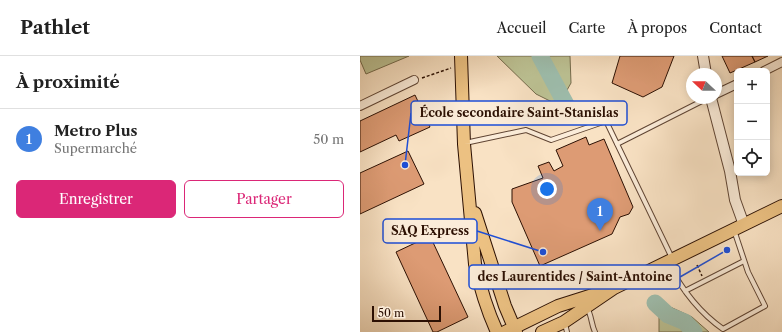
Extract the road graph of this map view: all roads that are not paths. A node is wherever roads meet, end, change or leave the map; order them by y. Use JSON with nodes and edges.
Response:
{"nodes":[{"id":1,"x":703,"y":56,"type":"edge"},
{"id":2,"x":462,"y":60,"type":"edge"},
{"id":3,"x":782,"y":62,"type":"edge"},
{"id":4,"x":705,"y":68,"type":"edge"},
{"id":5,"x":770,"y":68,"type":"edge"},
{"id":6,"x":414,"y":80,"type":"road end"},
{"id":7,"x":734,"y":85,"type":"edge"},
{"id":8,"x":722,"y":91,"type":"edge"},
{"id":9,"x":696,"y":104,"type":"edge"},
{"id":10,"x":713,"y":104,"type":"edge"},
{"id":11,"x":360,"y":106,"type":"edge"},
{"id":12,"x":464,"y":144,"type":"junction"},
{"id":13,"x":617,"y":144,"type":"junction"},
{"id":14,"x":468,"y":189,"type":"junction"},
{"id":15,"x":782,"y":206,"type":"edge"},
{"id":16,"x":739,"y":227,"type":"junction"},
{"id":17,"x":670,"y":260,"type":"junction"},
{"id":18,"x":744,"y":261,"type":"junction"},
{"id":19,"x":685,"y":291,"type":"junction"},
{"id":20,"x":584,"y":302,"type":"junction"},
{"id":21,"x":566,"y":327,"type":"edge"},
{"id":22,"x":512,"y":330,"type":"edge"},
{"id":23,"x":497,"y":332,"type":"edge"},
{"id":24,"x":542,"y":332,"type":"edge"},
{"id":25,"x":595,"y":332,"type":"edge"}],
"edges":[{"from":1,"to":4,"type":"street"},
{"from":2,"to":12,"type":"main road"},
{"from":3,"to":5,"type":"street"},
{"from":6,"to":11,"type":"street"},
{"from":7,"to":8,"type":"street"},
{"from":9,"to":13,"type":"lane"},
{"from":10,"to":16,"type":"street"},
{"from":12,"to":13,"type":"lane"},
{"from":12,"to":14,"type":"main road"},
{"from":13,"to":17,"type":"lane"},
{"from":14,"to":22,"type":"main road"},
{"from":14,"to":23,"type":"main road"},
{"from":15,"to":16,"type":"main road"},
{"from":16,"to":17,"type":"main road"},
{"from":16,"to":18,"type":"lane"},
{"from":17,"to":19,"type":"lane"},
{"from":17,"to":20,"type":"main road"},
{"from":18,"to":19,"type":"lane"},
{"from":18,"to":19,"type":"lane"},
{"from":20,"to":21,"type":"main road"},
{"from":20,"to":22,"type":"main road"},
{"from":20,"to":25,"type":"lane"},
{"from":21,"to":24,"type":"main road"}]}
